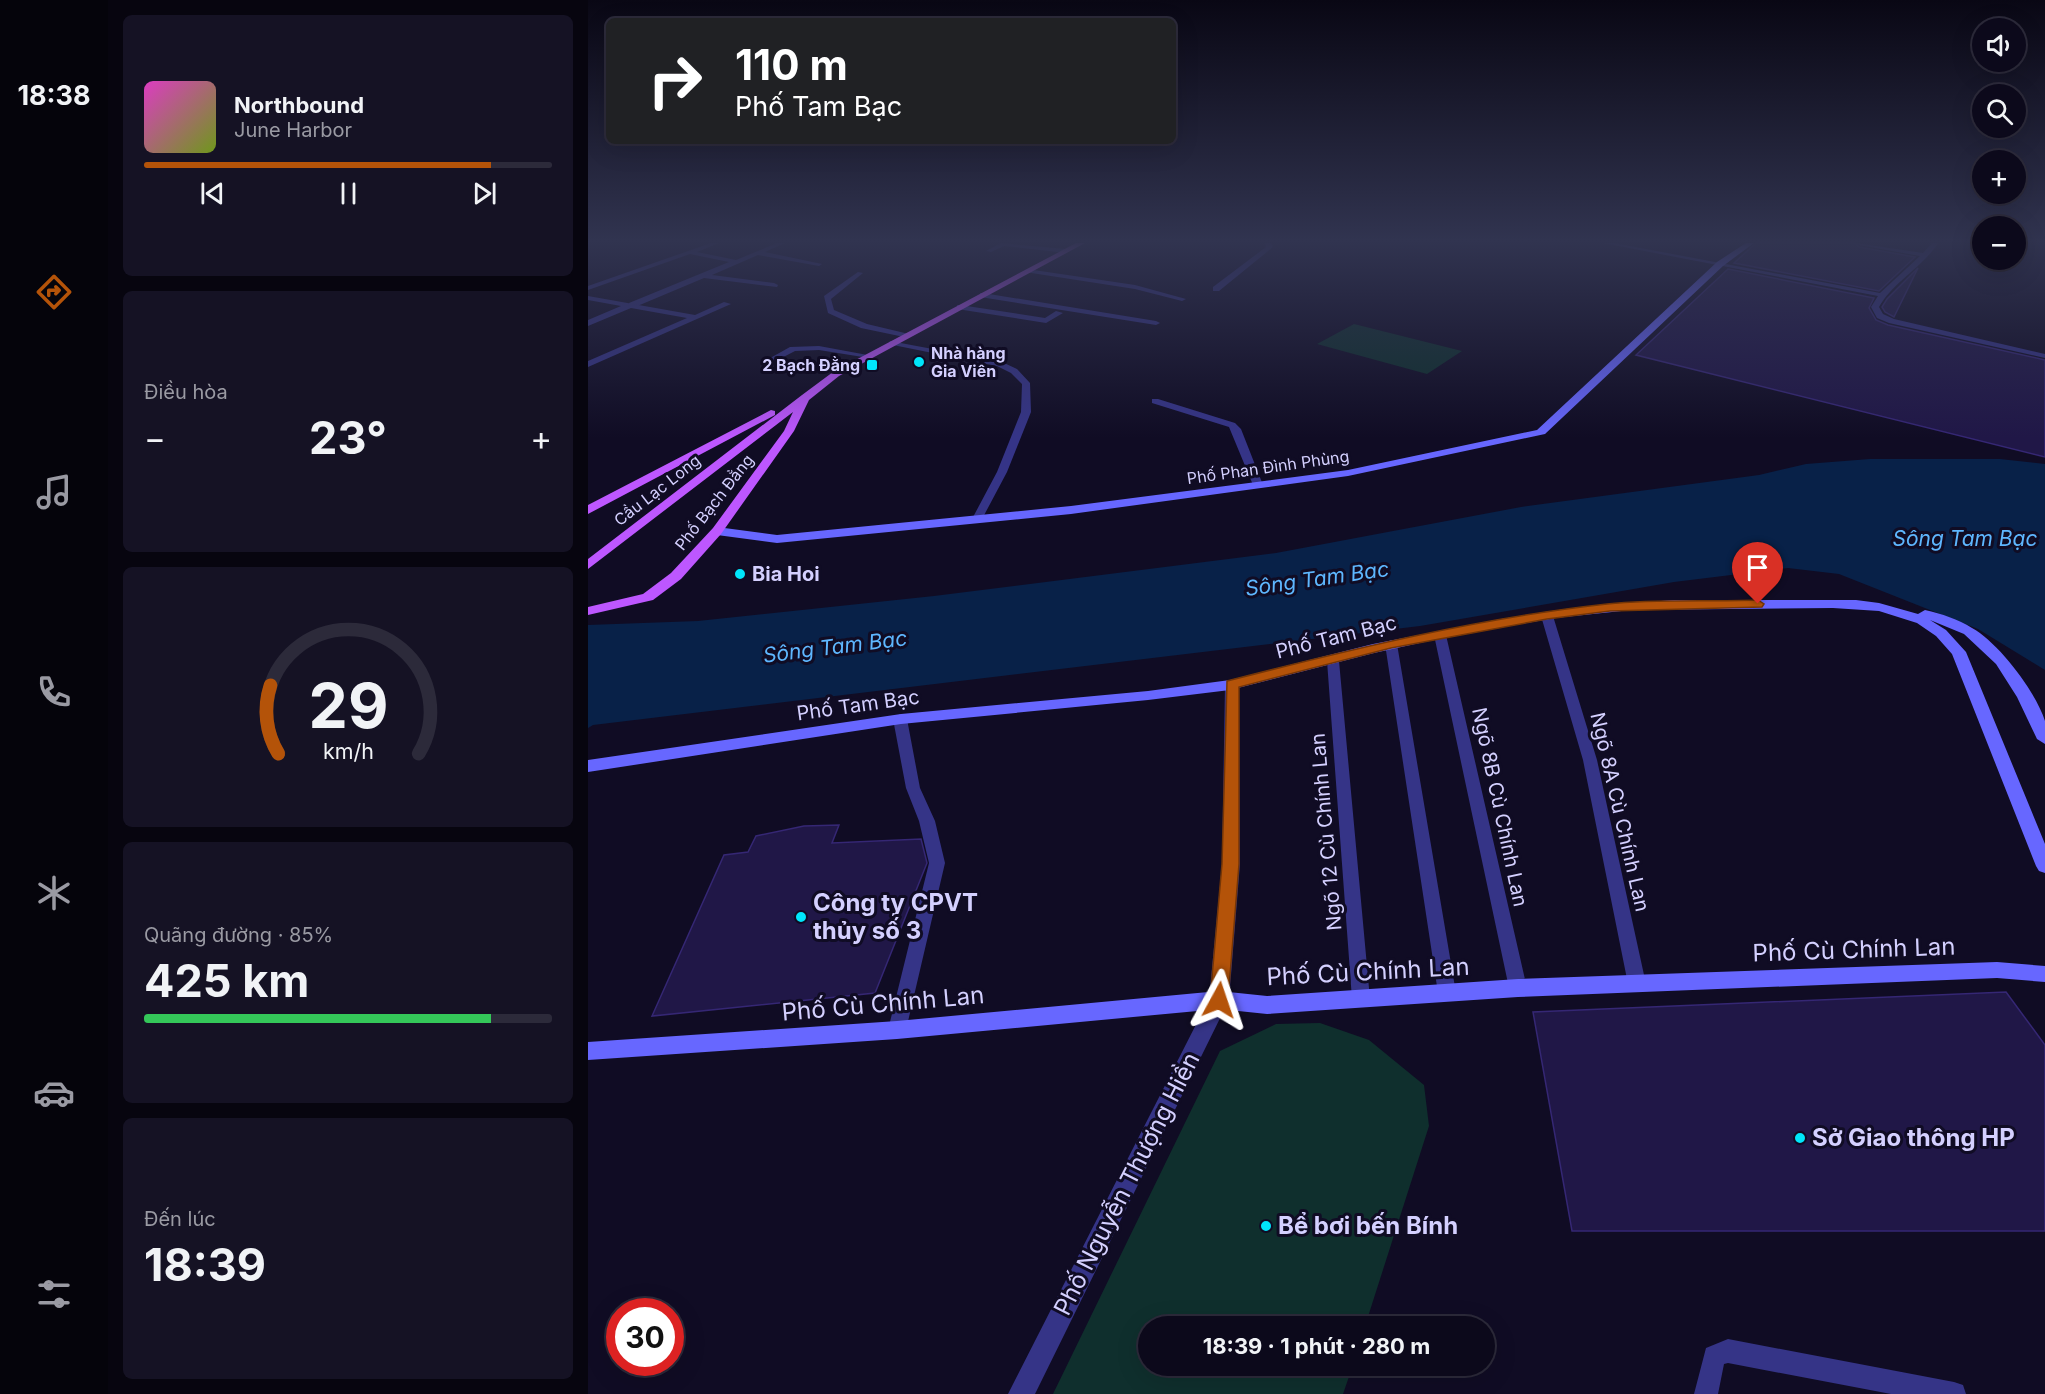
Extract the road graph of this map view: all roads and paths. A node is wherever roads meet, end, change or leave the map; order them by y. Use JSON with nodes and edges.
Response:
{"nodes":[{"id":1,"x":625,"y":308,"type":"edge"},
{"id":2,"x":648,"y":308,"type":"edge"},
{"id":3,"x":717,"y":308,"type":"edge"},
{"id":4,"x":830,"y":308,"type":"edge"},
{"id":5,"x":958,"y":308,"type":"edge"},
{"id":6,"x":966,"y":308,"type":"edge"},
{"id":7,"x":1064,"y":308,"type":"edge"},
{"id":8,"x":1673,"y":308,"type":"edge"},
{"id":9,"x":1876,"y":308,"type":"edge"},
{"id":10,"x":1059,"y":313,"type":"dead end"},
{"id":11,"x":695,"y":317,"type":"junction"},
{"id":12,"x":588,"y":323,"type":"edge"},
{"id":13,"x":1156,"y":323,"type":"dead end"},
{"id":14,"x":906,"y":336,"type":"junction"},
{"id":15,"x":893,"y":343,"type":"junction"},
{"id":16,"x":869,"y":356,"type":"junction"},
{"id":17,"x":2045,"y":356,"type":"edge"},
{"id":18,"x":767,"y":362,"type":"dead end"},
{"id":19,"x":588,"y":364,"type":"edge"},
{"id":20,"x":806,"y":394,"type":"junction"},
{"id":21,"x":1155,"y":401,"type":"dead end"},
{"id":22,"x":745,"y":442,"type":"joint"},
{"id":23,"x":1258,"y":485,"type":"junction"},
{"id":24,"x":588,"y":510,"type":"edge"},
{"id":25,"x":976,"y":519,"type":"junction"},
{"id":26,"x":717,"y":531,"type":"junction"},
{"id":27,"x":588,"y":564,"type":"edge"},
{"id":28,"x":1893,"y":607,"type":"junction"},
{"id":29,"x":588,"y":611,"type":"edge"},
{"id":30,"x":1547,"y":616,"type":"junction"},
{"id":31,"x":1440,"y":635,"type":"junction"},
{"id":32,"x":1391,"y":644,"type":"junction"},
{"id":33,"x":1333,"y":661,"type":"junction"},
{"id":34,"x":1232,"y":684,"type":"junction"},
{"id":35,"x":900,"y":719,"type":"junction"},
{"id":36,"x":2045,"y":739,"type":"edge"},
{"id":37,"x":588,"y":766,"type":"edge"},
{"id":38,"x":2045,"y":866,"type":"edge"},
{"id":39,"x":2045,"y":974,"type":"edge"},
{"id":40,"x":1637,"y":984,"type":"junction"},
{"id":41,"x":1518,"y":988,"type":"junction"},
{"id":42,"x":1447,"y":993,"type":"junction"},
{"id":43,"x":1361,"y":999,"type":"junction"},
{"id":44,"x":1219,"y":1000,"type":"junction"},
{"id":45,"x":897,"y":1030,"type":"junction"},
{"id":46,"x":588,"y":1051,"type":"edge"},
{"id":47,"x":1021,"y":1394,"type":"edge"},
{"id":48,"x":1706,"y":1394,"type":"edge"},
{"id":49,"x":1954,"y":1394,"type":"edge"}],
"edges":[{"from":1,"to":12,"type":"street"},
{"from":2,"to":11,"type":"street"},
{"from":3,"to":11,"type":"street"},
{"from":4,"to":14,"type":"lane"},
{"from":5,"to":14,"type":"main road","name":"Phố Bạch Đằng"},
{"from":6,"to":10,"type":"lane"},
{"from":7,"to":13,"type":"lane"},
{"from":8,"to":23,"type":"street","name":"Phố Phan Đình Phùng"},
{"from":9,"to":17,"type":"lane"},
{"from":11,"to":19,"type":"street"},
{"from":14,"to":15,"type":"main road","name":"Phố Bạch Đằng"},
{"from":15,"to":16,"type":"main road","name":"Phố Bạch Đằng"},
{"from":15,"to":25,"type":"lane"},
{"from":16,"to":18,"type":"lane"},
{"from":16,"to":20,"type":"main road","name":"Phố Bạch Đằng"},
{"from":20,"to":22,"type":"main road","name":"Phố Bạch Đằng"},
{"from":20,"to":24,"type":"main road","name":"Phố Bạch Đằng"},
{"from":20,"to":26,"type":"main road","name":"Phố Bạch Đằng"},
{"from":21,"to":23,"type":"lane"},
{"from":22,"to":27,"type":"main road","name":"Cầu Lạc Long"},
{"from":23,"to":25,"type":"street","name":"Phố Phan Đình Phùng"},
{"from":25,"to":26,"type":"street","name":"Phố Phan Đình Phùng"},
{"from":26,"to":29,"type":"main road","name":"Phố Bạch Đằng"},
{"from":28,"to":30,"type":"street","name":"Phố Tam Bạc"},
{"from":28,"to":36,"type":"street"},
{"from":28,"to":38,"type":"street","name":"Phố Tam Bạc"},
{"from":30,"to":31,"type":"street","name":"Phố Tam Bạc"},
{"from":30,"to":40,"type":"lane","name":"Ngõ 8A Cù Chính Lan"},
{"from":31,"to":32,"type":"street","name":"Phố Tam Bạc"},
{"from":31,"to":41,"type":"lane","name":"Ngõ 8B Cù Chính Lan"},
{"from":32,"to":33,"type":"street","name":"Phố Tam Bạc"},
{"from":32,"to":42,"type":"lane"},
{"from":33,"to":34,"type":"street","name":"Phố Tam Bạc"},
{"from":33,"to":43,"type":"lane","name":"Ngõ 12 Cù Chính Lan"},
{"from":34,"to":35,"type":"street","name":"Phố Tam Bạc"},
{"from":34,"to":44,"type":"street","name":"Phố Nguyễn Thượng Hiền"},
{"from":35,"to":37,"type":"street","name":"Phố Tam Bạc"},
{"from":35,"to":45,"type":"lane"},
{"from":39,"to":40,"type":"street","name":"Phố Cù Chính Lan"},
{"from":40,"to":41,"type":"street","name":"Phố Cù Chính Lan"},
{"from":41,"to":42,"type":"street","name":"Phố Cù Chính Lan"},
{"from":42,"to":43,"type":"street","name":"Phố Cù Chính Lan"},
{"from":43,"to":44,"type":"street","name":"Phố Cù Chính Lan"},
{"from":44,"to":45,"type":"street","name":"Phố Cù Chính Lan"},
{"from":44,"to":47,"type":"street","name":"Phố Nguyễn Thượng Hiền"},
{"from":45,"to":46,"type":"street","name":"Phố Cù Chính Lan"},
{"from":48,"to":49,"type":"lane"}]}
